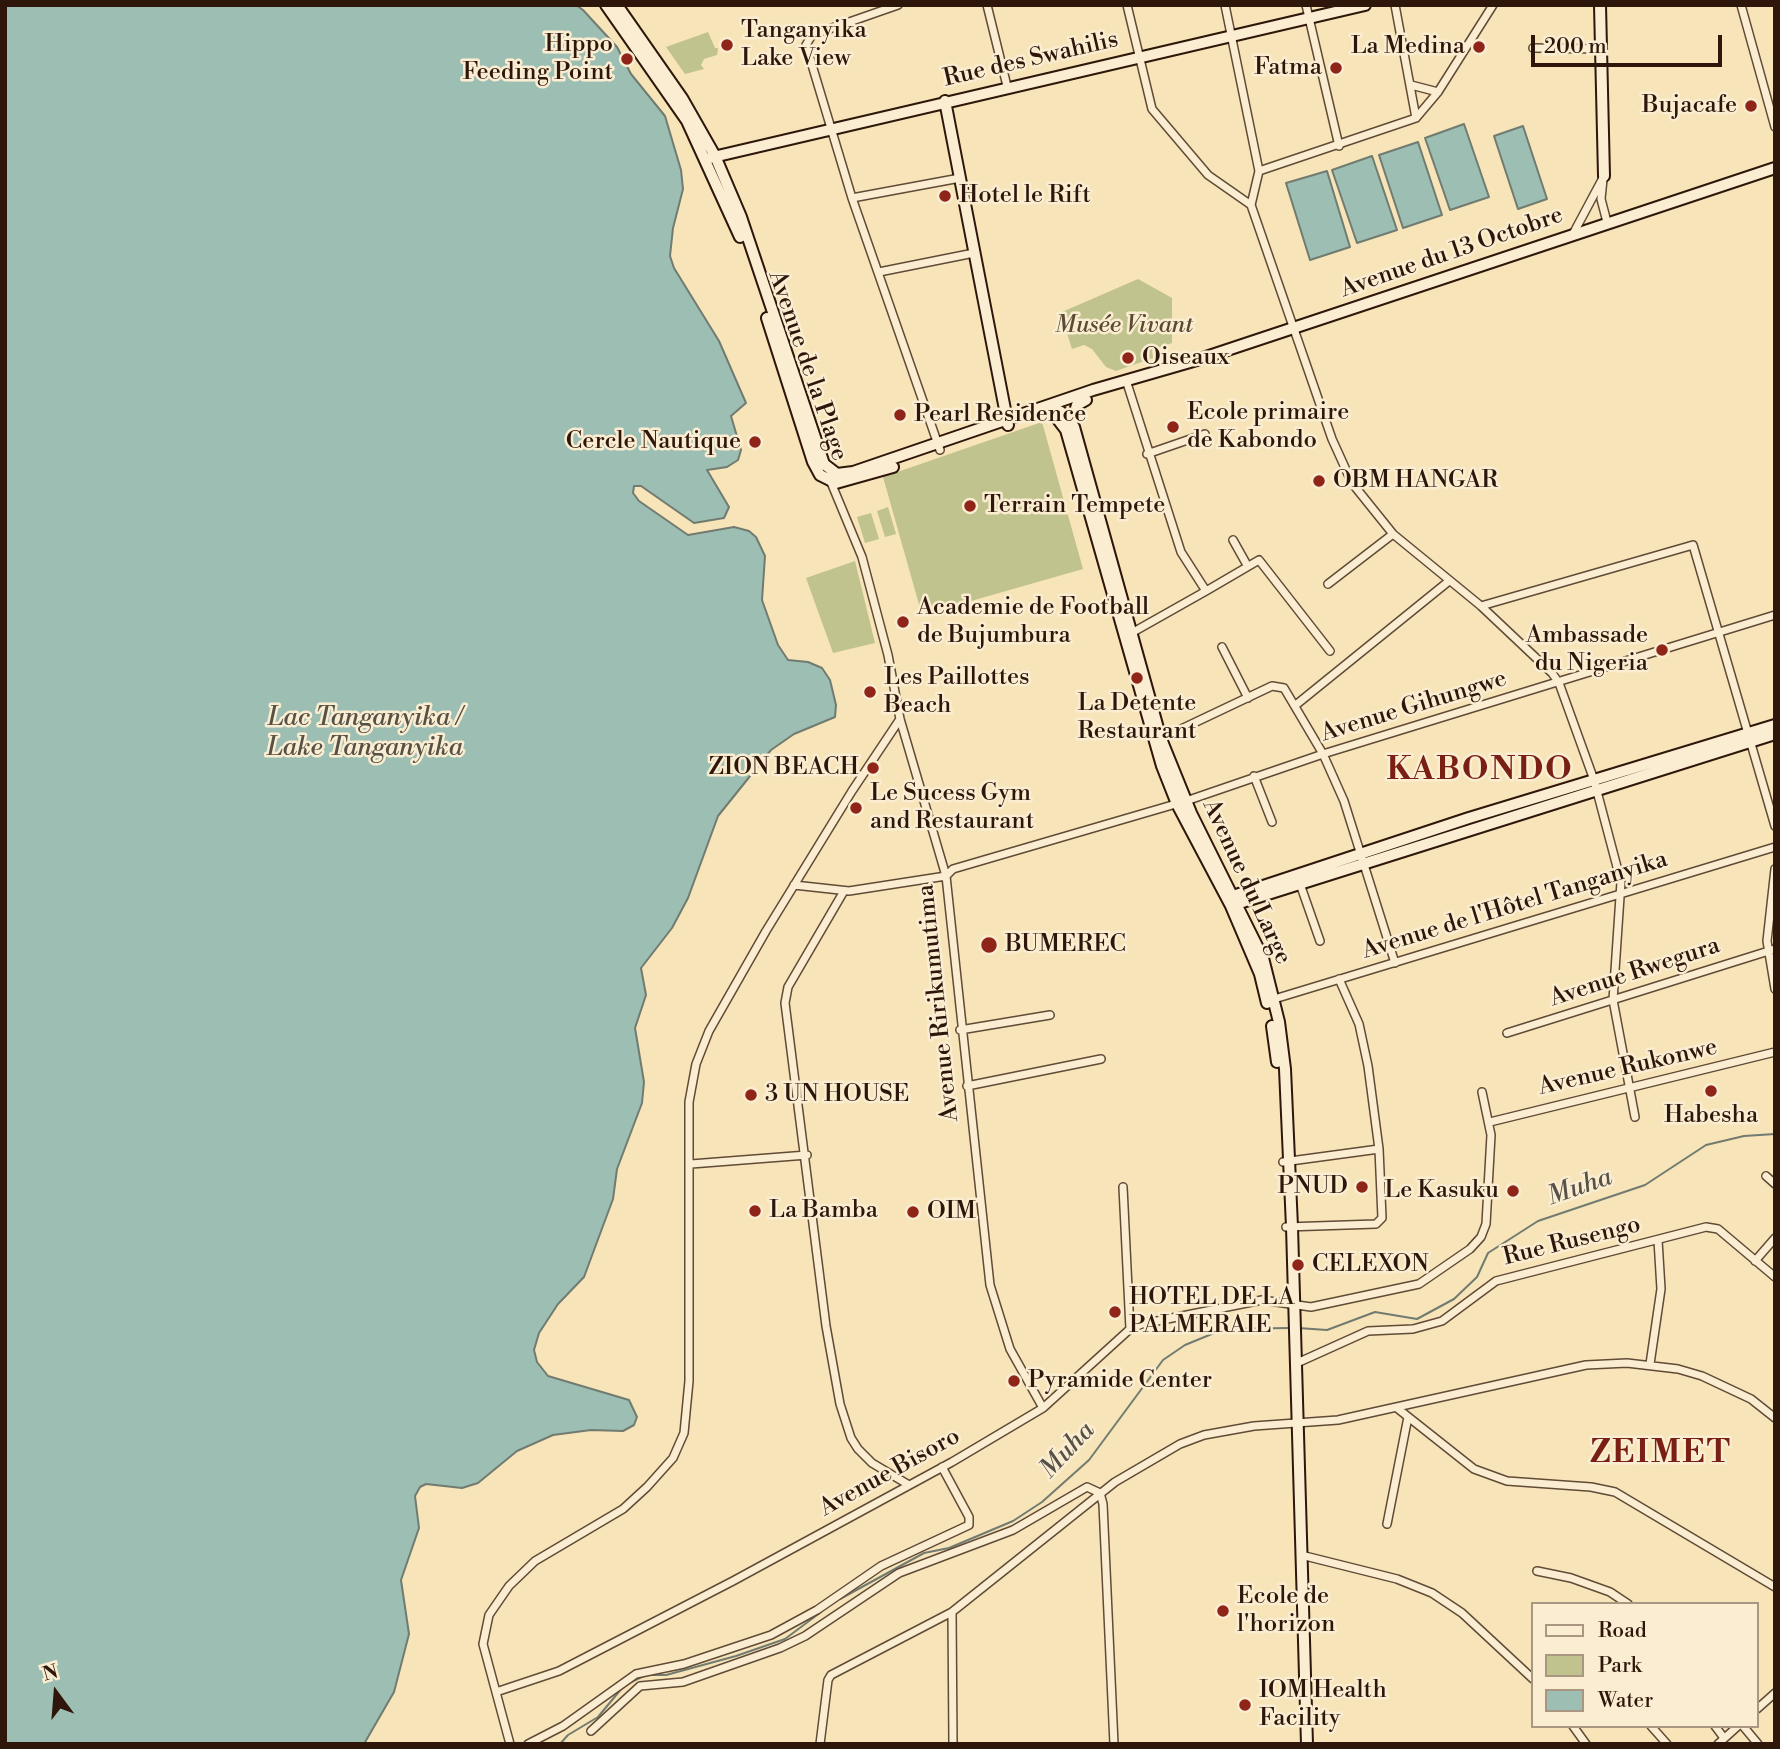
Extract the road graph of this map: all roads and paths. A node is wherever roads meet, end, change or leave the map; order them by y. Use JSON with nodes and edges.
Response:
{"nodes":[{"id":1,"x":606,"y":5,"type":"edge"},
{"id":2,"x":617,"y":5,"type":"edge"},
{"id":3,"x":898,"y":5,"type":"edge"},
{"id":4,"x":987,"y":5,"type":"edge"},
{"id":5,"x":1127,"y":5,"type":"edge"},
{"id":6,"x":1225,"y":5,"type":"edge"},
{"id":7,"x":1306,"y":5,"type":"edge"},
{"id":8,"x":1365,"y":5,"type":"edge"},
{"id":9,"x":1395,"y":5,"type":"edge"},
{"id":10,"x":1493,"y":5,"type":"edge"},
{"id":11,"x":1600,"y":5,"type":"edge"},
{"id":12,"x":1741,"y":5,"type":"edge"},
{"id":13,"x":1309,"y":19,"type":"junction"},
{"id":14,"x":1234,"y":37,"type":"junction"},
{"id":15,"x":1533,"y":48,"type":"dead end"},
{"id":16,"x":1601,"y":49,"type":"junction"},
{"id":17,"x":1139,"y":58,"type":"junction"},
{"id":18,"x":1411,"y":85,"type":"junction"},
{"id":19,"x":1007,"y":86,"type":"junction"},
{"id":20,"x":1438,"y":92,"type":"junction"},
{"id":21,"x":945,"y":101,"type":"junction"},
{"id":22,"x":1416,"y":118,"type":"junction"},
{"id":23,"x":1775,"y":127,"type":"edge"},
{"id":24,"x":830,"y":128,"type":"junction"},
{"id":25,"x":1339,"y":146,"type":"junction"},
{"id":26,"x":711,"y":157,"type":"junction"},
{"id":27,"x":1775,"y":168,"type":"edge"},
{"id":28,"x":1259,"y":171,"type":"junction"},
{"id":29,"x":1604,"y":176,"type":"junction"},
{"id":30,"x":960,"y":178,"type":"junction"},
{"id":31,"x":852,"y":198,"type":"junction"},
{"id":32,"x":1251,"y":205,"type":"junction"},
{"id":33,"x":1608,"y":222,"type":"junction"},
{"id":34,"x":1573,"y":234,"type":"junction"},
{"id":35,"x":974,"y":253,"type":"junction"},
{"id":36,"x":879,"y":272,"type":"junction"},
{"id":37,"x":1293,"y":328,"type":"junction"},
{"id":38,"x":1142,"y":377,"type":"joint"},
{"id":39,"x":1126,"y":384,"type":"junction"},
{"id":40,"x":1086,"y":400,"type":"junction"},
{"id":41,"x":1050,"y":409,"type":"junction"},
{"id":42,"x":1072,"y":422,"type":"junction"},
{"id":43,"x":1007,"y":424,"type":"junction"},
{"id":44,"x":1205,"y":434,"type":"dead end"},
{"id":45,"x":939,"y":447,"type":"junction"},
{"id":46,"x":1147,"y":454,"type":"junction"},
{"id":47,"x":1079,"y":459,"type":"junction"},
{"id":48,"x":831,"y":477,"type":"junction"},
{"id":49,"x":1394,"y":534,"type":"junction"},
{"id":50,"x":1233,"y":540,"type":"dead end"},
{"id":51,"x":1247,"y":565,"type":"junction"},
{"id":52,"x":1449,"y":581,"type":"junction"},
{"id":53,"x":1328,"y":584,"type":"dead end"},
{"id":54,"x":1206,"y":591,"type":"junction"},
{"id":55,"x":1481,"y":606,"type":"junction"},
{"id":56,"x":1775,"y":615,"type":"edge"},
{"id":57,"x":1719,"y":632,"type":"junction"},
{"id":58,"x":1128,"y":635,"type":"junction"},
{"id":59,"x":1222,"y":647,"type":"dead end"},
{"id":60,"x":1330,"y":651,"type":"dead end"},
{"id":61,"x":1559,"y":683,"type":"junction"},
{"id":62,"x":1248,"y":698,"type":"junction"},
{"id":63,"x":1297,"y":704,"type":"junction"},
{"id":64,"x":900,"y":719,"type":"junction"},
{"id":65,"x":1775,"y":725,"type":"edge"},
{"id":66,"x":1775,"y":734,"type":"edge"},
{"id":67,"x":1748,"y":738,"type":"junction"},
{"id":68,"x":1157,"y":740,"type":"junction"},
{"id":69,"x":1323,"y":754,"type":"junction"},
{"id":70,"x":1254,"y":776,"type":"junction"},
{"id":71,"x":1595,"y":784,"type":"junction"},
{"id":72,"x":1181,"y":803,"type":"junction"},
{"id":73,"x":1272,"y":822,"type":"dead end"},
{"id":74,"x":1775,"y":826,"type":"edge"},
{"id":75,"x":1775,"y":847,"type":"edge"},
{"id":76,"x":1364,"y":857,"type":"junction"},
{"id":77,"x":1775,"y":869,"type":"edge"},
{"id":78,"x":946,"y":876,"type":"junction"},
{"id":79,"x":1298,"y":878,"type":"junction"},
{"id":80,"x":794,"y":885,"type":"junction"},
{"id":81,"x":844,"y":891,"type":"junction"},
{"id":82,"x":1622,"y":893,"type":"junction"},
{"id":83,"x":1232,"y":901,"type":"junction"},
{"id":84,"x":1320,"y":941,"type":"dead end"},
{"id":85,"x":1771,"y":950,"type":"edge"},
{"id":86,"x":1395,"y":963,"type":"junction"},
{"id":87,"x":1339,"y":979,"type":"junction"},
{"id":88,"x":1775,"y":989,"type":"edge"},
{"id":89,"x":1270,"y":1000,"type":"junction"},
{"id":90,"x":1613,"y":1000,"type":"junction"},
{"id":91,"x":1050,"y":1015,"type":"dead end"},
{"id":92,"x":960,"y":1030,"type":"junction"},
{"id":93,"x":1507,"y":1034,"type":"dead end"},
{"id":94,"x":1775,"y":1052,"type":"edge"},
{"id":95,"x":1101,"y":1059,"type":"dead end"},
{"id":96,"x":967,"y":1086,"type":"junction"},
{"id":97,"x":1629,"y":1089,"type":"junction"},
{"id":98,"x":1482,"y":1092,"type":"dead end"},
{"id":99,"x":1634,"y":1117,"type":"dead end"},
{"id":100,"x":1490,"y":1122,"type":"junction"},
{"id":101,"x":1379,"y":1149,"type":"junction"},
{"id":102,"x":807,"y":1155,"type":"junction"},
{"id":103,"x":1286,"y":1161,"type":"junction"},
{"id":104,"x":691,"y":1164,"type":"junction"},
{"id":105,"x":1766,"y":1176,"type":"dead end"},
{"id":106,"x":1775,"y":1184,"type":"edge"},
{"id":107,"x":1123,"y":1188,"type":"dead end"},
{"id":108,"x":1289,"y":1227,"type":"junction"},
{"id":109,"x":1775,"y":1238,"type":"edge"},
{"id":110,"x":1658,"y":1240,"type":"junction"},
{"id":111,"x":1755,"y":1261,"type":"junction"},
{"id":112,"x":1775,"y":1276,"type":"edge"},
{"id":113,"x":1292,"y":1305,"type":"junction"},
{"id":114,"x":1130,"y":1329,"type":"junction"},
{"id":115,"x":1293,"y":1338,"type":"junction"},
{"id":116,"x":1297,"y":1363,"type":"junction"},
{"id":117,"x":1650,"y":1364,"type":"junction"},
{"id":118,"x":1296,"y":1403,"type":"junction"},
{"id":119,"x":1043,"y":1408,"type":"junction"},
{"id":120,"x":1397,"y":1408,"type":"junction"},
{"id":121,"x":1408,"y":1417,"type":"junction"},
{"id":122,"x":1775,"y":1418,"type":"edge"},
{"id":123,"x":1297,"y":1424,"type":"junction"},
{"id":124,"x":942,"y":1467,"type":"junction"},
{"id":125,"x":909,"y":1485,"type":"junction"},
{"id":126,"x":1100,"y":1493,"type":"junction"},
{"id":127,"x":1387,"y":1524,"type":"dead end"},
{"id":128,"x":1301,"y":1555,"type":"junction"},
{"id":129,"x":1537,"y":1571,"type":"dead end"},
{"id":130,"x":1775,"y":1587,"type":"edge"},
{"id":131,"x":1625,"y":1602,"type":"edge"},
{"id":132,"x":951,"y":1612,"type":"junction"},
{"id":133,"x":1532,"y":1678,"type":"edge"},
{"id":134,"x":496,"y":1692,"type":"junction"},
{"id":135,"x":1775,"y":1693,"type":"edge"},
{"id":136,"x":1759,"y":1707,"type":"edge"},
{"id":137,"x":1574,"y":1728,"type":"edge"},
{"id":138,"x":1653,"y":1728,"type":"edge"},
{"id":139,"x":1738,"y":1728,"type":"edge"},
{"id":140,"x":1743,"y":1728,"type":"edge"},
{"id":141,"x":592,"y":1731,"type":"dead end"},
{"id":142,"x":1721,"y":1741,"type":"edge"},
{"id":143,"x":510,"y":1744,"type":"edge"},
{"id":144,"x":528,"y":1744,"type":"edge"},
{"id":145,"x":820,"y":1744,"type":"edge"},
{"id":146,"x":953,"y":1744,"type":"edge"},
{"id":147,"x":1114,"y":1744,"type":"edge"},
{"id":148,"x":1307,"y":1744,"type":"edge"},
{"id":149,"x":1586,"y":1744,"type":"edge"},
{"id":150,"x":1667,"y":1744,"type":"edge"},
{"id":151,"x":1758,"y":1744,"type":"edge"}],
"edges":[{"from":1,"to":26,"type":"main road","name":"Avenue de la Plage"},
{"from":2,"to":26,"type":"main road","name":"Avenue de la Plage"},
{"from":3,"to":24,"type":"street"},
{"from":4,"to":19,"type":"street"},
{"from":5,"to":17,"type":"street"},
{"from":6,"to":14,"type":"street"},
{"from":7,"to":13,"type":"street"},
{"from":8,"to":13,"type":"main road","name":"Rue des Swahilis"},
{"from":9,"to":18,"type":"street"},
{"from":10,"to":20,"type":"street"},
{"from":11,"to":16,"type":"main road"},
{"from":12,"to":23,"type":"street"},
{"from":13,"to":14,"type":"main road","name":"Rue des Swahilis"},
{"from":13,"to":25,"type":"street"},
{"from":14,"to":17,"type":"main road","name":"Rue des Swahilis"},
{"from":14,"to":28,"type":"street"},
{"from":15,"to":16,"type":"street"},
{"from":16,"to":29,"type":"main road"},
{"from":17,"to":19,"type":"main road","name":"Rue des Swahilis"},
{"from":17,"to":32,"type":"street"},
{"from":18,"to":20,"type":"street"},
{"from":18,"to":22,"type":"street"},
{"from":19,"to":21,"type":"main road","name":"Rue des Swahilis"},
{"from":20,"to":22,"type":"street"},
{"from":21,"to":24,"type":"main road","name":"Rue des Swahilis"},
{"from":21,"to":30,"type":"main road"},
{"from":22,"to":25,"type":"street"},
{"from":24,"to":26,"type":"main road","name":"Rue des Swahilis"},
{"from":24,"to":31,"type":"street"},
{"from":25,"to":28,"type":"street"},
{"from":26,"to":48,"type":"main road","name":"Avenue de la Plage"},
{"from":27,"to":33,"type":"main road","name":"Avenue du 13 Octobre"},
{"from":28,"to":32,"type":"street"},
{"from":29,"to":33,"type":"street"},
{"from":29,"to":34,"type":"street"},
{"from":30,"to":31,"type":"street"},
{"from":30,"to":35,"type":"main road"},
{"from":31,"to":36,"type":"street"},
{"from":32,"to":37,"type":"street"},
{"from":33,"to":34,"type":"main road","name":"Avenue du 13 Octobre"},
{"from":34,"to":37,"type":"main road","name":"Avenue du 13 Octobre"},
{"from":35,"to":36,"type":"street"},
{"from":35,"to":43,"type":"main road"},
{"from":36,"to":45,"type":"street"},
{"from":37,"to":38,"type":"main road","name":"Avenue du 13 Octobre"},
{"from":37,"to":49,"type":"street"},
{"from":38,"to":39,"type":"main road","name":"Avenue de la Plage"},
{"from":39,"to":40,"type":"main road","name":"Avenue de la Plage"},
{"from":39,"to":41,"type":"main road","name":"Avenue de la Plage"},
{"from":39,"to":46,"type":"street"},
{"from":40,"to":41,"type":"main road","name":"Avenue de la Plage"},
{"from":40,"to":42,"type":"main road"},
{"from":41,"to":42,"type":"main road"},
{"from":41,"to":43,"type":"main road","name":"Avenue de la Plage"},
{"from":41,"to":47,"type":"main road","name":"Avenue du Large"},
{"from":42,"to":47,"type":"main road","name":"Avenue du Large"},
{"from":43,"to":45,"type":"main road","name":"Avenue de la Plage"},
{"from":44,"to":46,"type":"street"},
{"from":45,"to":48,"type":"main road","name":"Avenue de la Plage"},
{"from":46,"to":54,"type":"street"},
{"from":47,"to":58,"type":"main road","name":"Avenue du Large"},
{"from":48,"to":64,"type":"street","name":"Avenue Ririkumutima"},
{"from":49,"to":52,"type":"street"},
{"from":49,"to":53,"type":"street"},
{"from":50,"to":51,"type":"street"},
{"from":51,"to":54,"type":"street"},
{"from":51,"to":60,"type":"street"},
{"from":52,"to":55,"type":"street"},
{"from":52,"to":63,"type":"street"},
{"from":54,"to":58,"type":"street"},
{"from":55,"to":57,"type":"street"},
{"from":55,"to":61,"type":"street"},
{"from":56,"to":57,"type":"street","name":"Avenue Gihungwe"},
{"from":57,"to":61,"type":"street","name":"Avenue Gihungwe"},
{"from":57,"to":67,"type":"street"},
{"from":58,"to":68,"type":"main road","name":"Avenue du Large"},
{"from":59,"to":62,"type":"street"},
{"from":61,"to":69,"type":"street","name":"Avenue Gihungwe"},
{"from":61,"to":71,"type":"street"},
{"from":62,"to":63,"type":"street"},
{"from":62,"to":68,"type":"street"},
{"from":63,"to":69,"type":"street"},
{"from":64,"to":78,"type":"street","name":"Avenue Ririkumutima"},
{"from":64,"to":80,"type":"street"},
{"from":65,"to":67,"type":"main road"},
{"from":66,"to":67,"type":"main road"},
{"from":67,"to":71,"type":"main road"},
{"from":67,"to":74,"type":"street"},
{"from":68,"to":72,"type":"main road","name":"Avenue du Large"},
{"from":69,"to":70,"type":"street","name":"Avenue Gihungwe"},
{"from":69,"to":76,"type":"street"},
{"from":70,"to":72,"type":"street","name":"Avenue Gihungwe"},
{"from":70,"to":73,"type":"street"},
{"from":71,"to":76,"type":"main road"},
{"from":71,"to":82,"type":"street"},
{"from":72,"to":78,"type":"street","name":"Avenue Gihungwe"},
{"from":72,"to":83,"type":"main road","name":"Avenue du Large"},
{"from":75,"to":82,"type":"street","name":"Avenue de l'Hôtel Tanganyika"},
{"from":76,"to":79,"type":"main road"},
{"from":76,"to":86,"type":"street"},
{"from":77,"to":85,"type":"street"},
{"from":78,"to":81,"type":"street","name":"Avenue Gihungwe"},
{"from":78,"to":92,"type":"street","name":"Avenue Ririkumutima"},
{"from":79,"to":83,"type":"main road"},
{"from":79,"to":84,"type":"street"},
{"from":80,"to":81,"type":"street","name":"Avenue Gihungwe"},
{"from":80,"to":104,"type":"street"},
{"from":81,"to":102,"type":"street"},
{"from":82,"to":86,"type":"street","name":"Avenue de l'Hôtel Tanganyika"},
{"from":82,"to":90,"type":"street"},
{"from":83,"to":89,"type":"main road","name":"Avenue du Large"},
{"from":85,"to":88,"type":"street"},
{"from":85,"to":90,"type":"street","name":"Avenue Rwegura"},
{"from":86,"to":87,"type":"street","name":"Avenue de l'Hôtel Tanganyika"},
{"from":87,"to":89,"type":"street","name":"Avenue de l'Hôtel Tanganyika"},
{"from":87,"to":101,"type":"street"},
{"from":89,"to":103,"type":"main road","name":"Avenue du Large"},
{"from":90,"to":93,"type":"street","name":"Avenue Rwegura"},
{"from":90,"to":97,"type":"street"},
{"from":91,"to":92,"type":"street"},
{"from":92,"to":96,"type":"street","name":"Avenue Ririkumutima"},
{"from":94,"to":97,"type":"street","name":"Avenue Rukonwe"},
{"from":95,"to":96,"type":"street"},
{"from":96,"to":119,"type":"street","name":"Avenue Ririkumutima"},
{"from":97,"to":99,"type":"street"},
{"from":97,"to":100,"type":"street","name":"Avenue Rukonwe"},
{"from":98,"to":100,"type":"street","name":"Avenue Bisoro"},
{"from":100,"to":113,"type":"street","name":"Avenue Bisoro"},
{"from":101,"to":103,"type":"street"},
{"from":101,"to":108,"type":"street"},
{"from":102,"to":104,"type":"street"},
{"from":102,"to":125,"type":"street"},
{"from":103,"to":108,"type":"main road","name":"Avenue du Large"},
{"from":104,"to":134,"type":"street"},
{"from":105,"to":106,"type":"street"},
{"from":107,"to":114,"type":"street"},
{"from":108,"to":113,"type":"main road","name":"Avenue du Large"},
{"from":109,"to":111,"type":"street"},
{"from":110,"to":111,"type":"street","name":"Rue Rusengo"},
{"from":110,"to":116,"type":"street","name":"Rue Rusengo"},
{"from":110,"to":117,"type":"street"},
{"from":111,"to":112,"type":"street","name":"Rue Rusengo"},
{"from":113,"to":114,"type":"street","name":"Avenue Bisoro"},
{"from":113,"to":115,"type":"main road","name":"Avenue du Large"},
{"from":114,"to":119,"type":"street","name":"Avenue Bisoro"},
{"from":115,"to":116,"type":"main road","name":"Avenue du Large"},
{"from":115,"to":118,"type":"main road","name":"Avenue du Large"},
{"from":116,"to":118,"type":"main road","name":"Avenue du Large"},
{"from":117,"to":120,"type":"street"},
{"from":117,"to":122,"type":"street"},
{"from":118,"to":123,"type":"main road","name":"Avenue du Large"},
{"from":119,"to":124,"type":"street","name":"Avenue Bisoro"},
{"from":120,"to":121,"type":"street"},
{"from":120,"to":123,"type":"street"},
{"from":121,"to":127,"type":"street"},
{"from":121,"to":130,"type":"street"},
{"from":123,"to":126,"type":"street"},
{"from":123,"to":128,"type":"main road","name":"Avenue du Large"},
{"from":124,"to":125,"type":"street","name":"Avenue Bisoro"},
{"from":124,"to":144,"type":"street"},
{"from":125,"to":134,"type":"street","name":"Avenue Bisoro"},
{"from":126,"to":132,"type":"street"},
{"from":126,"to":141,"type":"street"},
{"from":126,"to":147,"type":"street"},
{"from":128,"to":133,"type":"street"},
{"from":128,"to":148,"type":"main road","name":"Avenue du Large"},
{"from":129,"to":131,"type":"street"},
{"from":132,"to":145,"type":"street"},
{"from":132,"to":146,"type":"street"},
{"from":134,"to":143,"type":"street"},
{"from":135,"to":136,"type":"street"},
{"from":137,"to":149,"type":"street"},
{"from":138,"to":150,"type":"street"},
{"from":139,"to":142,"type":"street"},
{"from":140,"to":151,"type":"street"}]}
